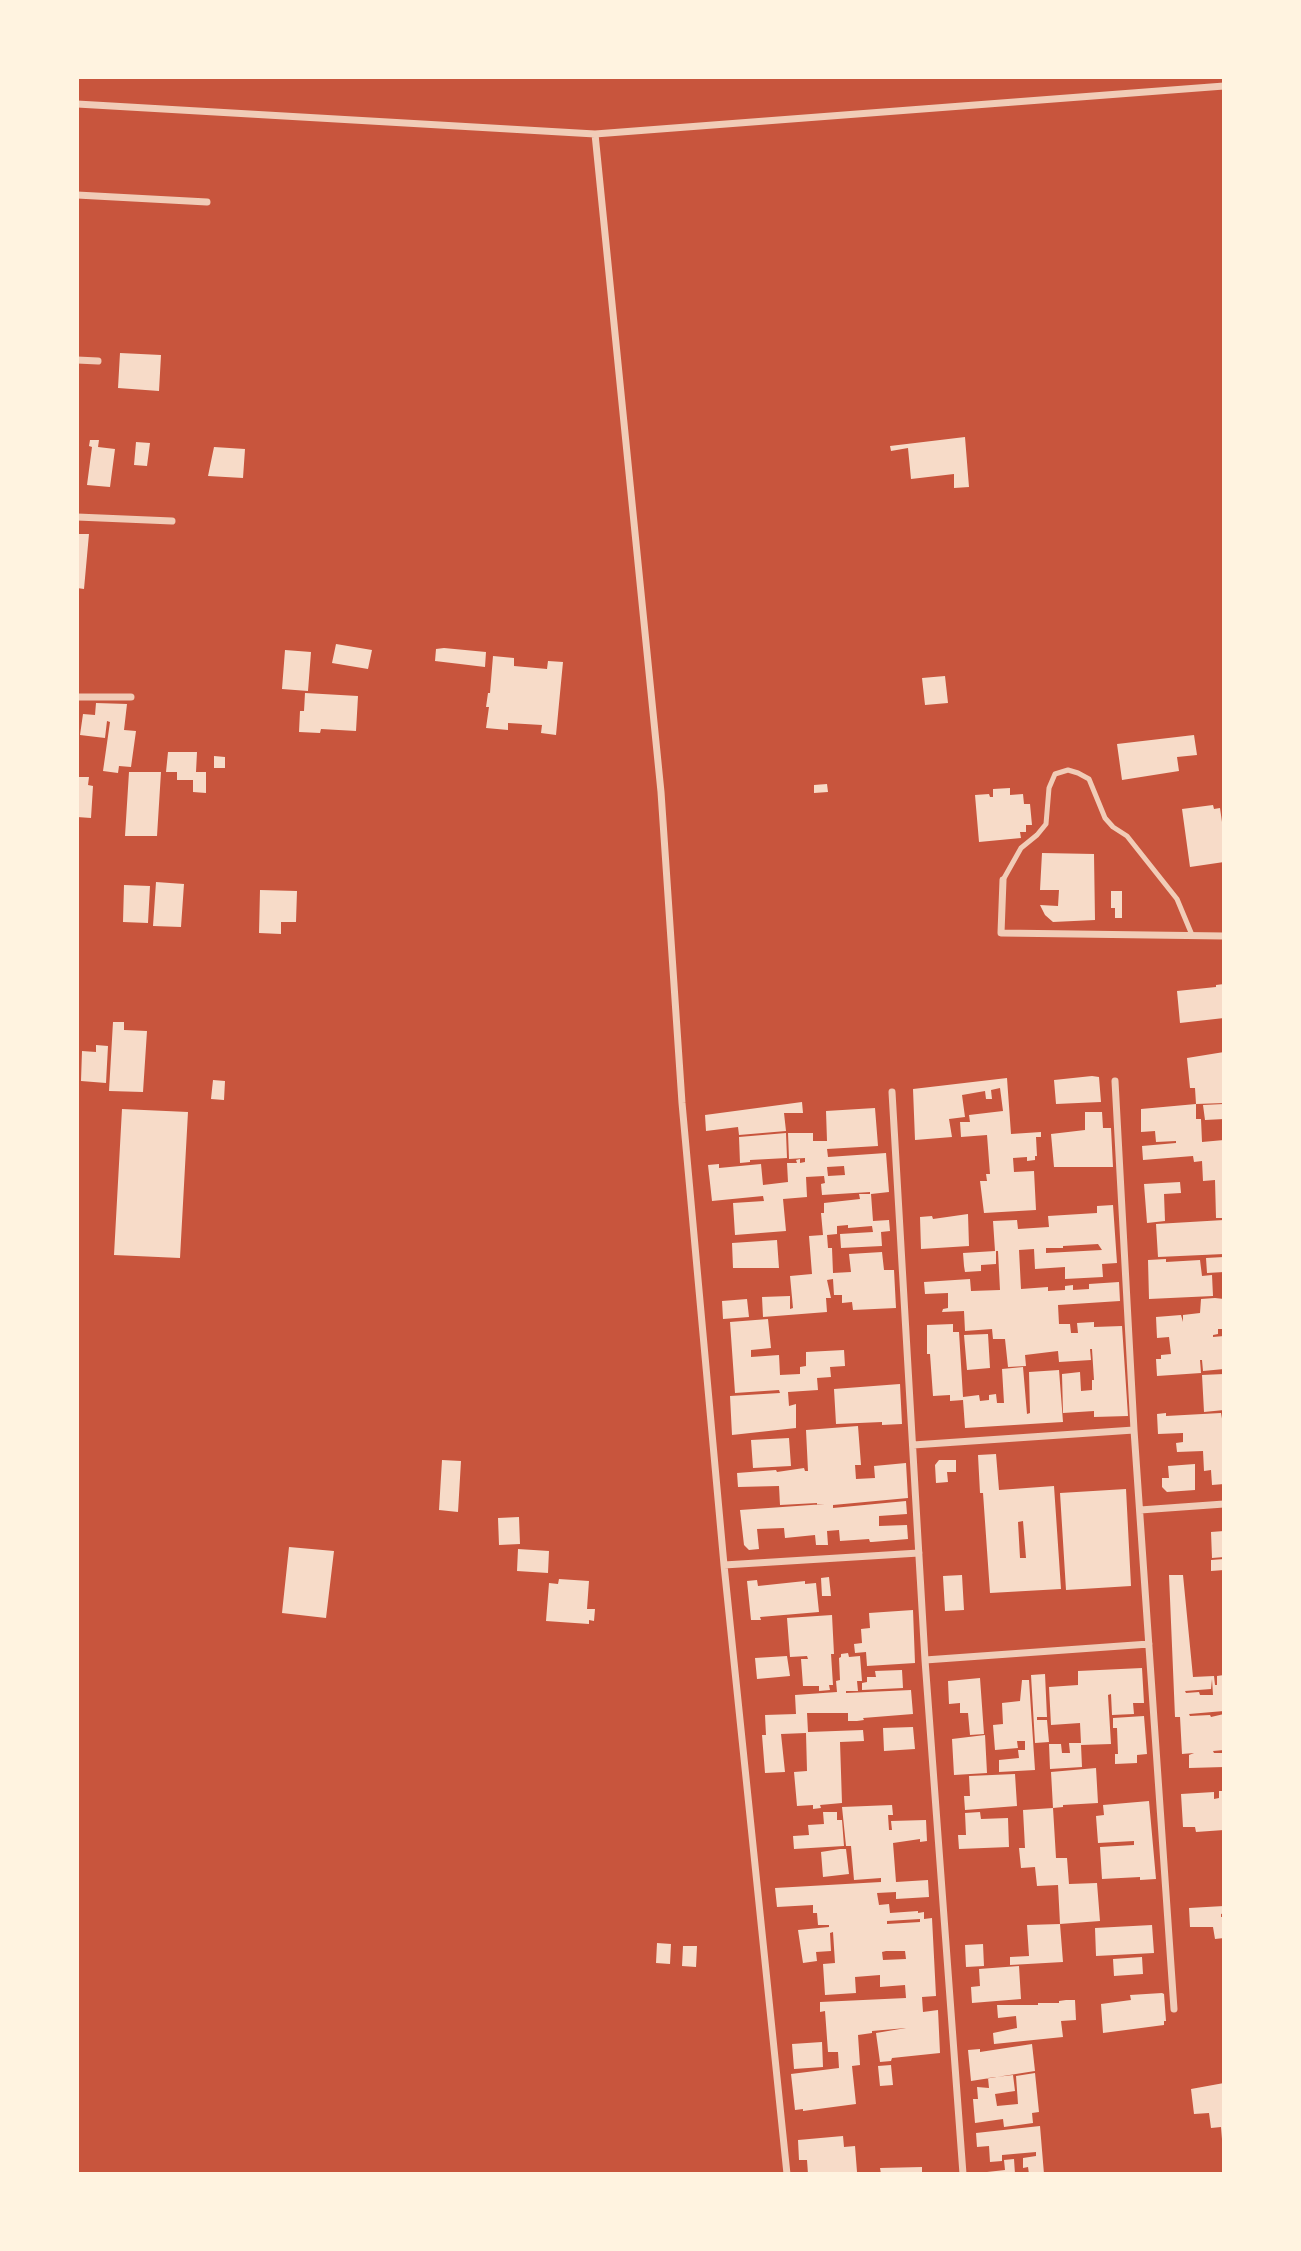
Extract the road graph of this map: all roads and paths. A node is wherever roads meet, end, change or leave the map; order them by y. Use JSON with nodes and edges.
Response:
{"nodes":[{"id":1,"x":1224,"y":86,"type":"edge"},
{"id":2,"x":77,"y":104,"type":"edge"},
{"id":3,"x":595,"y":134,"type":"junction"},
{"id":4,"x":77,"y":195,"type":"edge"},
{"id":5,"x":207,"y":202,"type":"dead end"},
{"id":6,"x":77,"y":360,"type":"edge"},
{"id":7,"x":98,"y":361,"type":"dead end"},
{"id":8,"x":77,"y":517,"type":"edge"},
{"id":9,"x":172,"y":521,"type":"dead end"},
{"id":10,"x":77,"y":696,"type":"edge"},
{"id":11,"x":131,"y":697,"type":"dead end"},
{"id":12,"x":1003,"y":880,"type":"joint"},
{"id":13,"x":1192,"y":936,"type":"junction"},
{"id":14,"x":1224,"y":936,"type":"edge"},
{"id":15,"x":1115,"y":1081,"type":"dead end"},
{"id":16,"x":892,"y":1091,"type":"dead end"},
{"id":17,"x":1134,"y":1430,"type":"junction"},
{"id":18,"x":913,"y":1445,"type":"junction"},
{"id":19,"x":1224,"y":1504,"type":"edge"},
{"id":20,"x":1140,"y":1510,"type":"junction"},
{"id":21,"x":919,"y":1553,"type":"junction"},
{"id":22,"x":724,"y":1565,"type":"junction"},
{"id":23,"x":1149,"y":1644,"type":"junction"},
{"id":24,"x":925,"y":1660,"type":"junction"},
{"id":25,"x":1174,"y":2009,"type":"dead end"},
{"id":26,"x":787,"y":2174,"type":"edge"},
{"id":27,"x":962,"y":2174,"type":"edge"}],
"edges":[{"from":1,"to":3,"type":"street"},
{"from":2,"to":3,"type":"street"},
{"from":3,"to":22,"type":"street"},
{"from":4,"to":5,"type":"street"},
{"from":6,"to":7,"type":"street"},
{"from":8,"to":9,"type":"street"},
{"from":10,"to":11,"type":"street"},
{"from":12,"to":13,"type":"street"},
{"from":12,"to":13,"type":"lane"},
{"from":13,"to":14,"type":"street"},
{"from":15,"to":17,"type":"street"},
{"from":16,"to":18,"type":"street"},
{"from":17,"to":18,"type":"street"},
{"from":17,"to":20,"type":"street"},
{"from":18,"to":21,"type":"street"},
{"from":19,"to":20,"type":"street"},
{"from":20,"to":23,"type":"street"},
{"from":21,"to":22,"type":"street"},
{"from":21,"to":24,"type":"street"},
{"from":22,"to":26,"type":"street"},
{"from":23,"to":24,"type":"street"},
{"from":23,"to":25,"type":"street"},
{"from":24,"to":27,"type":"street"}]}
